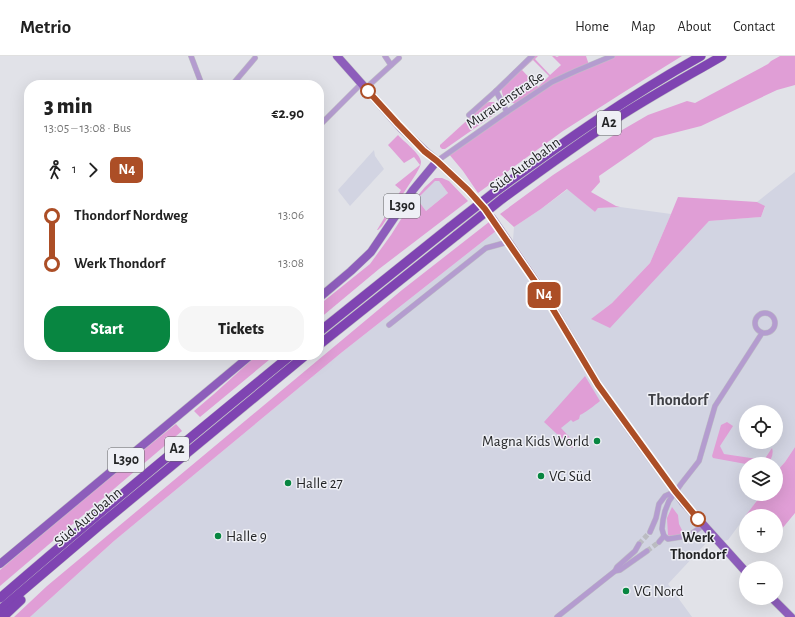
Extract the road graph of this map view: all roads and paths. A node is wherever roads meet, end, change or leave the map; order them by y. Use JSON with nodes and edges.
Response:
{"nodes":[{"id":1,"x":191,"y":56,"type":"edge"},
{"id":2,"x":337,"y":56,"type":"edge"},
{"id":3,"x":385,"y":56,"type":"edge"},
{"id":4,"x":532,"y":56,"type":"edge"},
{"id":5,"x":612,"y":56,"type":"edge"},
{"id":6,"x":701,"y":56,"type":"edge"},
{"id":7,"x":722,"y":56,"type":"edge"},
{"id":8,"x":255,"y":58,"type":"dead end"},
{"id":9,"x":399,"y":58,"type":"dead end"},
{"id":10,"x":391,"y":64,"type":"junction"},
{"id":11,"x":200,"y":80,"type":"edge"},
{"id":12,"x":236,"y":80,"type":"edge"},
{"id":13,"x":364,"y":86,"type":"junction"},
{"id":14,"x":496,"y":91,"type":"junction"},
{"id":15,"x":506,"y":112,"type":"junction"},
{"id":16,"x":469,"y":115,"type":"dead end"},
{"id":17,"x":324,"y":122,"type":"edge"},
{"id":18,"x":437,"y":161,"type":"junction"},
{"id":19,"x":474,"y":197,"type":"dead end"},
{"id":20,"x":492,"y":218,"type":"dead end"},
{"id":21,"x":508,"y":242,"type":"junction"},
{"id":22,"x":324,"y":294,"type":"edge"},
{"id":23,"x":389,"y":325,"type":"dead end"},
{"id":24,"x":324,"y":328,"type":"edge"},
{"id":25,"x":762,"y":333,"type":"junction"},
{"id":26,"x":324,"y":341,"type":"edge"},
{"id":27,"x":245,"y":360,"type":"edge"},
{"id":28,"x":285,"y":360,"type":"edge"},
{"id":29,"x":300,"y":360,"type":"edge"},
{"id":30,"x":675,"y":491,"type":"junction"},
{"id":31,"x":704,"y":525,"type":"junction"},
{"id":32,"x":650,"y":532,"type":"tunnel mouth"},
{"id":33,"x":664,"y":536,"type":"junction"},
{"id":34,"x":659,"y":542,"type":"tunnel mouth"},
{"id":35,"x":639,"y":544,"type":"tunnel mouth"},
{"id":36,"x":646,"y":551,"type":"tunnel mouth"},
{"id":37,"x":0,"y":564,"type":"edge"},
{"id":38,"x":739,"y":564,"type":"edge"},
{"id":39,"x":615,"y":571,"type":"junction"},
{"id":40,"x":31,"y":583,"type":"junction"},
{"id":41,"x":0,"y":598,"type":"edge"},
{"id":42,"x":779,"y":605,"type":"edge"},
{"id":43,"x":0,"y":610,"type":"edge"},
{"id":44,"x":4,"y":617,"type":"edge"},
{"id":45,"x":557,"y":617,"type":"edge"},
{"id":46,"x":792,"y":617,"type":"edge"}],
"edges":[{"from":1,"to":11,"type":"street"},
{"from":2,"to":13,"type":"main road"},
{"from":3,"to":10,"type":"street"},
{"from":4,"to":14,"type":"street"},
{"from":5,"to":15,"type":"street","name":"Murauenstraße"},
{"from":6,"to":24,"type":"highway","name":"Süd Autobahn","number":"A2","bridge":true},
{"from":7,"to":26,"type":"highway","name":"Süd Autobahn","number":"A2","bridge":true},
{"from":8,"to":12,"type":"street"},
{"from":9,"to":10,"type":"street"},
{"from":10,"to":13,"type":"street"},
{"from":13,"to":17,"type":"street"},
{"from":13,"to":18,"type":"main road"},
{"from":14,"to":15,"type":"street"},
{"from":14,"to":16,"type":"street"},
{"from":15,"to":18,"type":"street","name":"Murauenstraße"},
{"from":18,"to":19,"type":"main road"},
{"from":18,"to":22,"type":"main road","number":"L390"},
{"from":20,"to":21,"type":"main road"},
{"from":21,"to":23,"type":"street"},
{"from":21,"to":30,"type":"main road"},
{"from":25,"to":25,"type":"street"},
{"from":25,"to":30,"type":"street"},
{"from":27,"to":37,"type":"main road","number":"L390"},
{"from":28,"to":41,"type":"highway","name":"Süd Autobahn","number":"A2"},
{"from":29,"to":40,"type":"highway","name":"Süd Autobahn","number":"A2"},
{"from":30,"to":31,"type":"main road"},
{"from":30,"to":32,"type":"street"},
{"from":30,"to":33,"type":"street"},
{"from":31,"to":33,"type":"street"},
{"from":31,"to":38,"type":"main road"},
{"from":33,"to":34,"type":"street"},
{"from":35,"to":39,"type":"street"},
{"from":36,"to":39,"type":"street"},
{"from":39,"to":45,"type":"street"},
{"from":40,"to":43,"type":"highway","name":"Süd Autobahn","number":"A2"},
{"from":40,"to":44,"type":"highway"},
{"from":42,"to":46,"type":"main road"}]}
